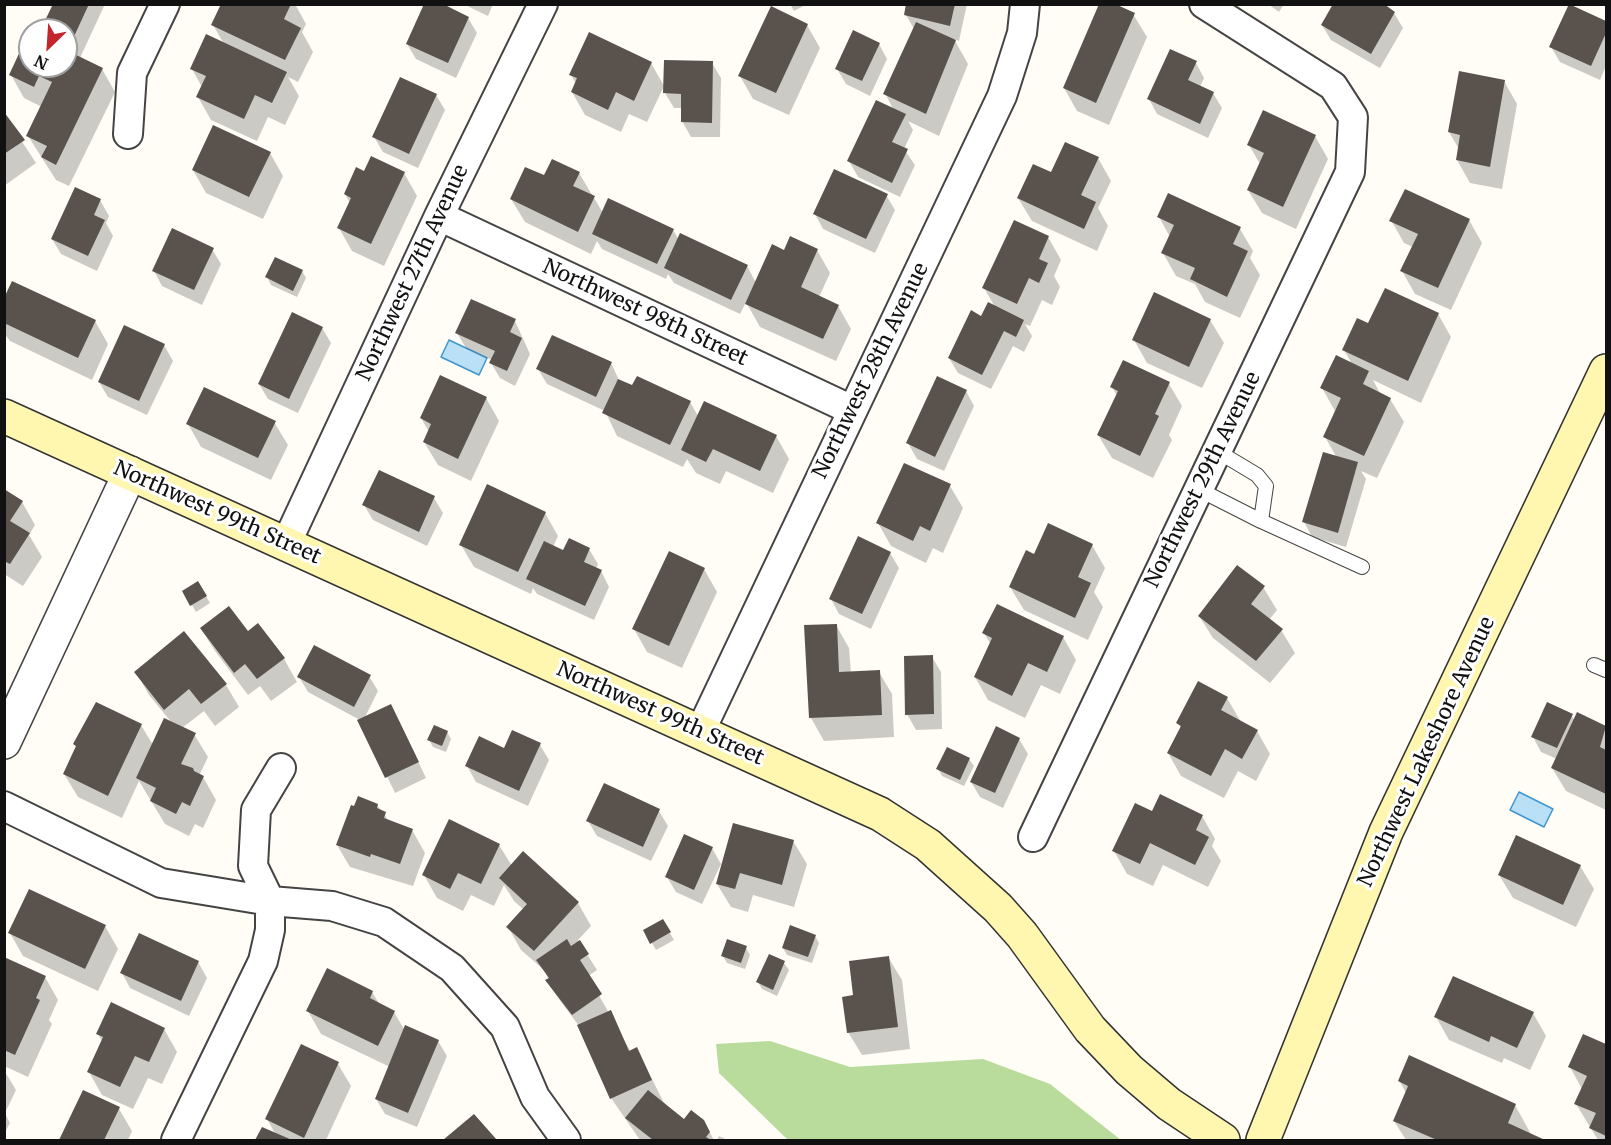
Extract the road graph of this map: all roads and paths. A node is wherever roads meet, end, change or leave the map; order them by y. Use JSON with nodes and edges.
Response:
{"nodes":[{"id":1,"x":165,"y":4,"type":"edge"},
{"id":2,"x":543,"y":4,"type":"edge"},
{"id":3,"x":1025,"y":4,"type":"edge"},
{"id":4,"x":1204,"y":4,"type":"edge"},
{"id":5,"x":128,"y":134,"type":"dead end"},
{"id":6,"x":439,"y":216,"type":"junction"},
{"id":7,"x":1606,"y":371,"type":"edge"},
{"id":8,"x":852,"y":410,"type":"junction"},
{"id":9,"x":4,"y":416,"type":"edge"},
{"id":10,"x":1217,"y":451,"type":"junction"},
{"id":11,"x":130,"y":473,"type":"junction"},
{"id":12,"x":1198,"y":489,"type":"junction"},
{"id":13,"x":1261,"y":521,"type":"junction"},
{"id":14,"x":286,"y":544,"type":"junction"},
{"id":15,"x":1362,"y":567,"type":"dead end"},
{"id":16,"x":700,"y":732,"type":"junction"},
{"id":17,"x":4,"y":742,"type":"edge"},
{"id":18,"x":281,"y":768,"type":"dead end"},
{"id":19,"x":4,"y":806,"type":"edge"},
{"id":20,"x":1033,"y":837,"type":"dead end"},
{"id":21,"x":270,"y":901,"type":"junction"},
{"id":22,"x":176,"y":1140,"type":"edge"},
{"id":23,"x":566,"y":1140,"type":"edge"},
{"id":24,"x":1223,"y":1140,"type":"edge"},
{"id":25,"x":1263,"y":1140,"type":"edge"}],
"edges":[{"from":1,"to":5,"type":"street"},
{"from":2,"to":6,"type":"street","name":"Northwest 27th Avenue"},
{"from":3,"to":8,"type":"street","name":"Northwest 28th Avenue"},
{"from":4,"to":10,"type":"street","name":"Northwest 29th Avenue"},
{"from":6,"to":8,"type":"street","name":"Northwest 98th Street"},
{"from":6,"to":14,"type":"street","name":"Northwest 27th Avenue"},
{"from":7,"to":25,"type":"main road","name":"Northwest Lakeshore Avenue"},
{"from":8,"to":16,"type":"street","name":"Northwest 28th Avenue"},
{"from":9,"to":11,"type":"main road","name":"Northwest 99th Street"},
{"from":10,"to":12,"type":"street","name":"Northwest 29th Avenue"},
{"from":10,"to":13,"type":"lane"},
{"from":11,"to":14,"type":"main road","name":"Northwest 99th Street"},
{"from":11,"to":17,"type":"street"},
{"from":12,"to":13,"type":"lane"},
{"from":12,"to":20,"type":"street","name":"Northwest 29th Avenue"},
{"from":13,"to":15,"type":"lane"},
{"from":14,"to":16,"type":"main road","name":"Northwest 99th Street"},
{"from":16,"to":24,"type":"main road","name":"Northwest 99th Street"},
{"from":18,"to":21,"type":"street"},
{"from":19,"to":21,"type":"street"},
{"from":21,"to":22,"type":"street"},
{"from":21,"to":23,"type":"street"}]}
